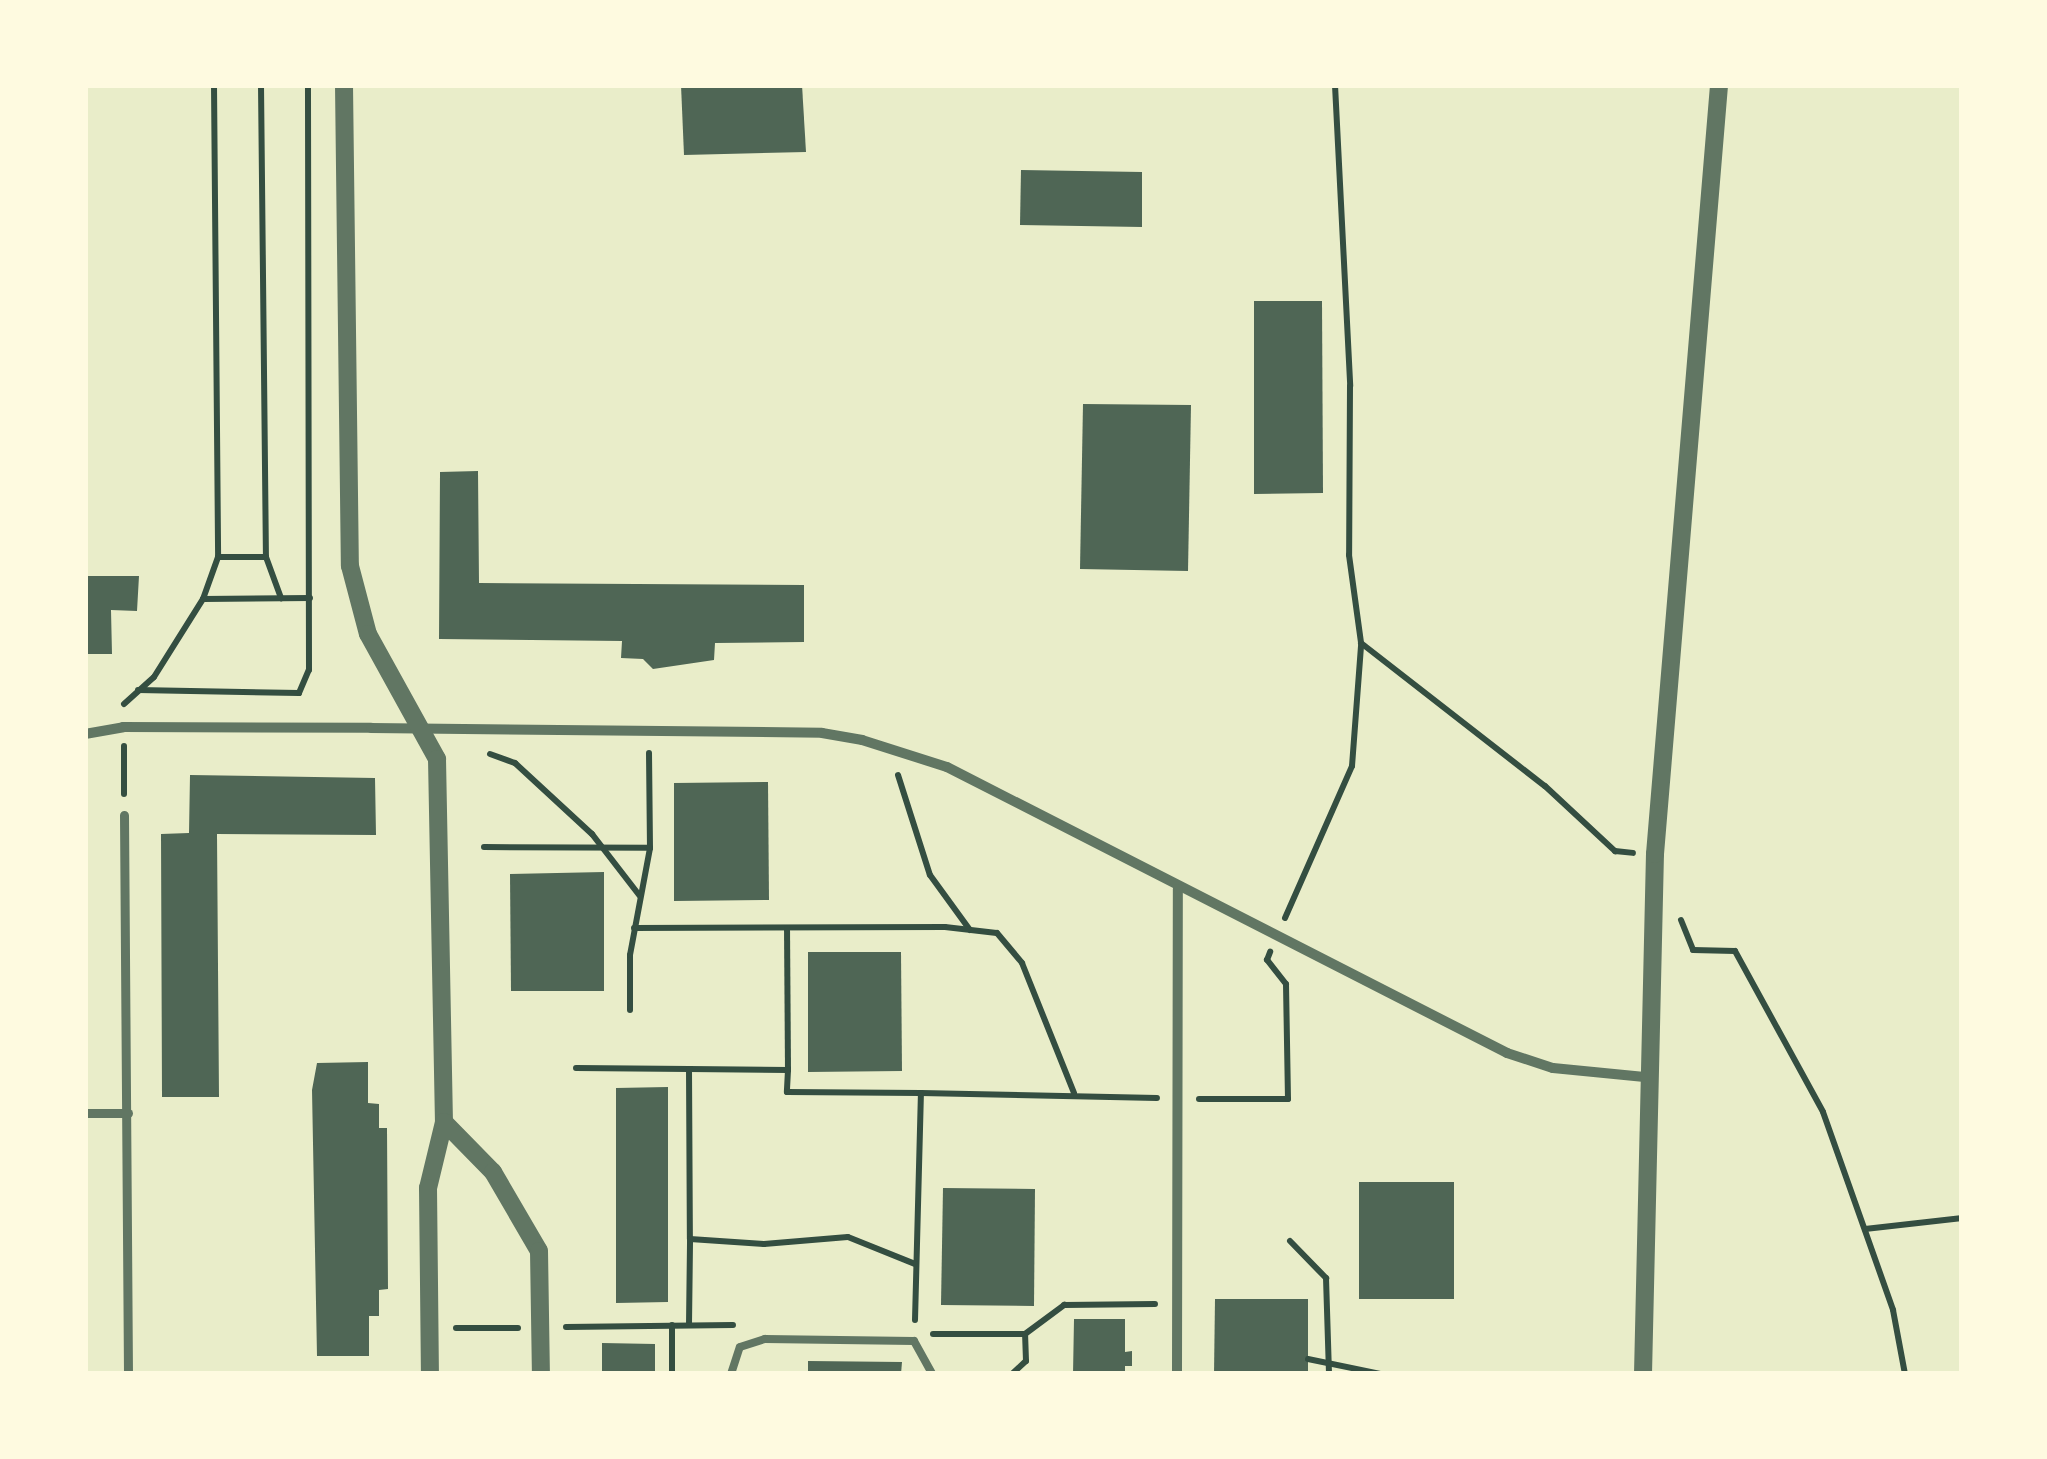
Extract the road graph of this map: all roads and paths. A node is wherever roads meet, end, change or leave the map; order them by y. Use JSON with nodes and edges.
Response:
{"nodes":[{"id":1,"x":214,"y":85,"type":"edge"},
{"id":2,"x":261,"y":85,"type":"edge"},
{"id":3,"x":308,"y":85,"type":"edge"},
{"id":4,"x":344,"y":85,"type":"edge"},
{"id":5,"x":1334,"y":85,"type":"edge"},
{"id":6,"x":1719,"y":85,"type":"edge"},
{"id":7,"x":218,"y":557,"type":"junction"},
{"id":8,"x":266,"y":557,"type":"junction"},
{"id":9,"x":282,"y":598,"type":"junction"},
{"id":10,"x":310,"y":598,"type":"junction"},
{"id":11,"x":203,"y":599,"type":"junction"},
{"id":12,"x":1361,"y":643,"type":"junction"},
{"id":13,"x":138,"y":690,"type":"junction"},
{"id":14,"x":123,"y":728,"type":"junction"},
{"id":15,"x":427,"y":731,"type":"junction"},
{"id":16,"x":648,"y":732,"type":"junction"},
{"id":17,"x":85,"y":734,"type":"edge"},
{"id":18,"x":900,"y":748,"type":"junction"},
{"id":19,"x":488,"y":754,"type":"dead end"},
{"id":20,"x":124,"y":815,"type":"dead end"},
{"id":21,"x":484,"y":846,"type":"dead end"},
{"id":22,"x":602,"y":847,"type":"junction"},
{"id":23,"x":650,"y":848,"type":"junction"},
{"id":24,"x":1655,"y":854,"type":"junction"},
{"id":25,"x":1178,"y":889,"type":"junction"},
{"id":26,"x":640,"y":896,"type":"junction"},
{"id":27,"x":1674,"y":902,"type":"dead end"},
{"id":28,"x":634,"y":928,"type":"junction"},
{"id":29,"x":787,"y":928,"type":"junction"},
{"id":30,"x":970,"y":930,"type":"junction"},
{"id":31,"x":1275,"y":940,"type":"junction"},
{"id":32,"x":630,"y":1010,"type":"dead end"},
{"id":33,"x":576,"y":1068,"type":"dead end"},
{"id":34,"x":689,"y":1069,"type":"junction"},
{"id":35,"x":788,"y":1070,"type":"junction"},
{"id":36,"x":1645,"y":1077,"type":"junction"},
{"id":37,"x":921,"y":1094,"type":"junction"},
{"id":38,"x":1074,"y":1094,"type":"junction"},
{"id":39,"x":1173,"y":1098,"type":"junction"},
{"id":40,"x":128,"y":1112,"type":"junction"},
{"id":41,"x":85,"y":1113,"type":"edge"},
{"id":42,"x":444,"y":1122,"type":"junction"},
{"id":43,"x":1962,"y":1218,"type":"edge"},
{"id":44,"x":1864,"y":1229,"type":"junction"},
{"id":45,"x":690,"y":1239,"type":"junction"},
{"id":46,"x":1290,"y":1241,"type":"dead end"},
{"id":47,"x":915,"y":1264,"type":"junction"},
{"id":48,"x":689,"y":1324,"type":"dead end"},
{"id":49,"x":915,"y":1324,"type":"dead end"},
{"id":50,"x":672,"y":1325,"type":"dead end"},
{"id":51,"x":1025,"y":1334,"type":"dead end"},
{"id":52,"x":1308,"y":1359,"type":"dead end"},
{"id":53,"x":1328,"y":1359,"type":"junction"},
{"id":54,"x":128,"y":1374,"type":"edge"},
{"id":55,"x":430,"y":1374,"type":"edge"},
{"id":56,"x":541,"y":1374,"type":"edge"},
{"id":57,"x":672,"y":1374,"type":"edge"},
{"id":58,"x":731,"y":1374,"type":"edge"},
{"id":59,"x":932,"y":1374,"type":"edge"},
{"id":60,"x":1012,"y":1374,"type":"edge"},
{"id":61,"x":1177,"y":1374,"type":"edge"},
{"id":62,"x":1329,"y":1374,"type":"edge"},
{"id":63,"x":1381,"y":1374,"type":"edge"},
{"id":64,"x":1643,"y":1374,"type":"edge"},
{"id":65,"x":1905,"y":1374,"type":"edge"}],
"edges":[{"from":1,"to":7,"type":"path"},
{"from":2,"to":8,"type":"path"},
{"from":3,"to":10,"type":"path"},
{"from":4,"to":15,"type":"street"},
{"from":5,"to":12,"type":"path"},
{"from":6,"to":24,"type":"street"},
{"from":7,"to":8,"type":"path"},
{"from":7,"to":11,"type":"path"},
{"from":8,"to":9,"type":"path"},
{"from":9,"to":10,"type":"path"},
{"from":9,"to":11,"type":"path"},
{"from":10,"to":13,"type":"path"},
{"from":11,"to":13,"type":"path"},
{"from":12,"to":24,"type":"path"},
{"from":12,"to":31,"type":"path"},
{"from":13,"to":14,"type":"path"},
{"from":14,"to":15,"type":"street"},
{"from":14,"to":17,"type":"street"},
{"from":15,"to":16,"type":"street"},
{"from":15,"to":42,"type":"street"},
{"from":16,"to":18,"type":"street"},
{"from":16,"to":23,"type":"path"},
{"from":18,"to":25,"type":"street"},
{"from":18,"to":30,"type":"path"},
{"from":19,"to":22,"type":"path"},
{"from":20,"to":40,"type":"street"},
{"from":21,"to":22,"type":"path"},
{"from":22,"to":23,"type":"path"},
{"from":22,"to":26,"type":"path"},
{"from":23,"to":26,"type":"path"},
{"from":24,"to":36,"type":"street"},
{"from":25,"to":31,"type":"street"},
{"from":25,"to":39,"type":"street"},
{"from":26,"to":28,"type":"path"},
{"from":27,"to":44,"type":"path"},
{"from":28,"to":29,"type":"path"},
{"from":28,"to":32,"type":"path"},
{"from":29,"to":30,"type":"path"},
{"from":29,"to":35,"type":"path"},
{"from":30,"to":38,"type":"path"},
{"from":31,"to":36,"type":"street"},
{"from":31,"to":39,"type":"path"},
{"from":33,"to":34,"type":"path"},
{"from":34,"to":35,"type":"path"},
{"from":34,"to":45,"type":"path"},
{"from":35,"to":37,"type":"path"},
{"from":36,"to":64,"type":"street"},
{"from":37,"to":38,"type":"path"},
{"from":37,"to":47,"type":"path"},
{"from":38,"to":39,"type":"path"},
{"from":39,"to":61,"type":"street"},
{"from":40,"to":41,"type":"street"},
{"from":40,"to":54,"type":"street"},
{"from":42,"to":55,"type":"street"},
{"from":42,"to":56,"type":"street"},
{"from":43,"to":44,"type":"path"},
{"from":44,"to":65,"type":"path"},
{"from":45,"to":47,"type":"path"},
{"from":45,"to":48,"type":"path"},
{"from":46,"to":53,"type":"path"},
{"from":47,"to":49,"type":"path"},
{"from":50,"to":57,"type":"path"},
{"from":51,"to":60,"type":"path"},
{"from":52,"to":53,"type":"path"},
{"from":53,"to":62,"type":"path"},
{"from":53,"to":63,"type":"path"},
{"from":58,"to":59,"type":"lane"}]}
